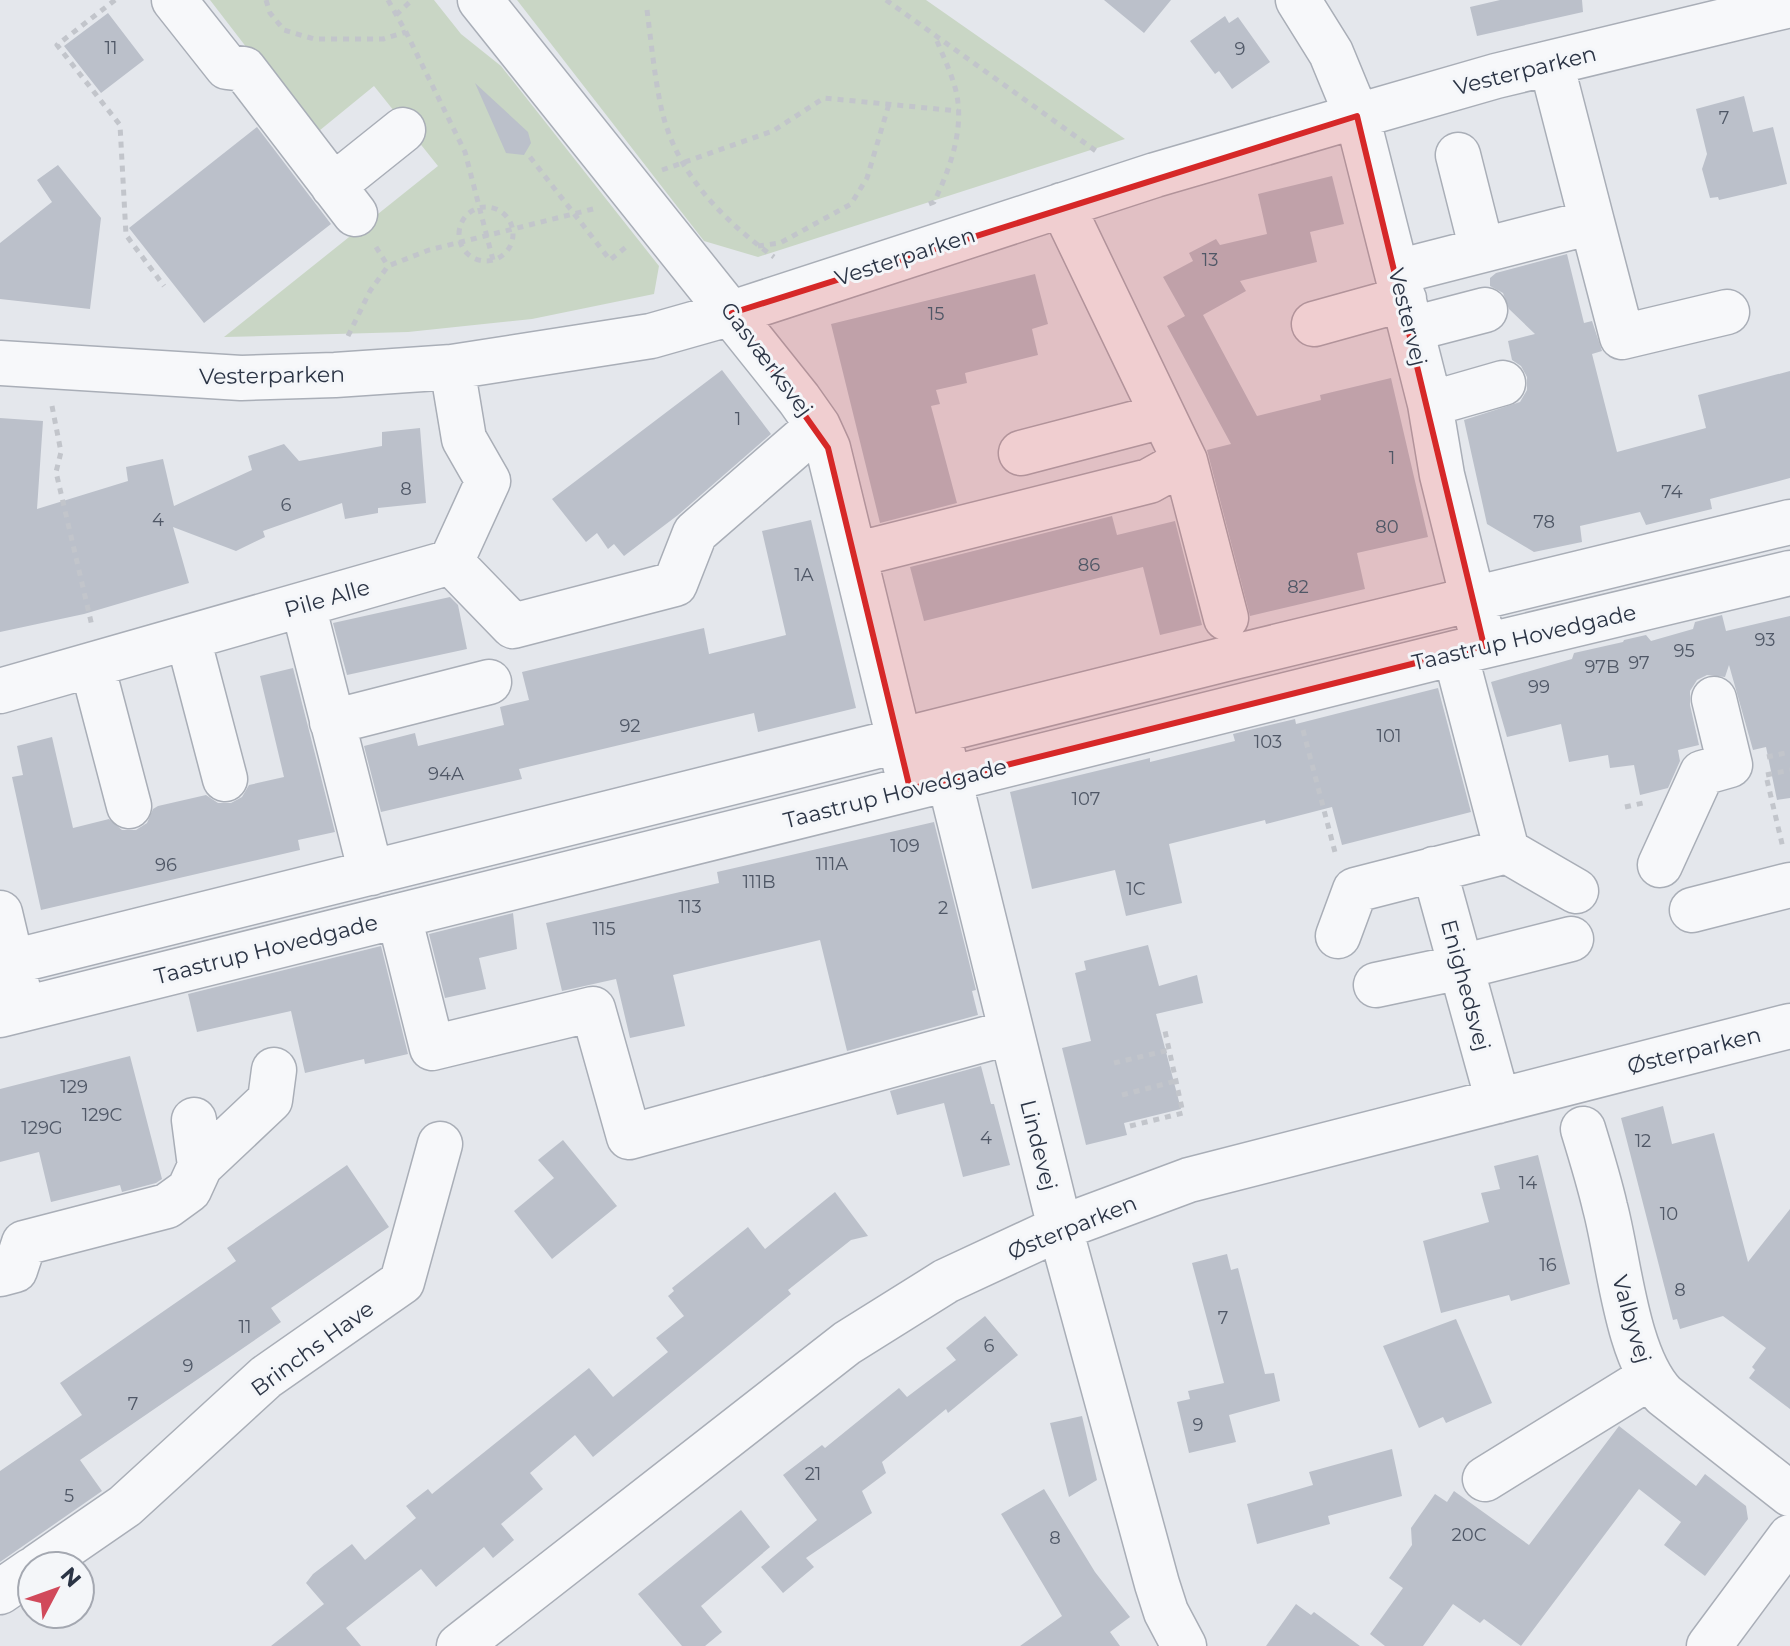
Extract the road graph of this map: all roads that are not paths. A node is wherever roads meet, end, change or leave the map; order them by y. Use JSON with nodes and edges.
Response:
{"nodes":[{"id":1,"x":174,"y":0,"type":"edge"},
{"id":2,"x":480,"y":0,"type":"edge"},
{"id":3,"x":1298,"y":0,"type":"edge"},
{"id":4,"x":1790,"y":7,"type":"edge"},
{"id":5,"x":1551,"y":63,"type":"junction"},
{"id":6,"x":1357,"y":116,"type":"junction"},
{"id":7,"x":403,"y":130,"type":"dead end"},
{"id":8,"x":1458,"y":155,"type":"dead end"},
{"id":9,"x":1062,"y":205,"type":"junction"},
{"id":10,"x":1592,"y":222,"type":"junction"},
{"id":11,"x":1482,"y":250,"type":"junction"},
{"id":12,"x":719,"y":297,"type":"junction"},
{"id":13,"x":1405,"y":300,"type":"junction"},
{"id":14,"x":1485,"y":310,"type":"dead end"},
{"id":15,"x":1727,"y":312,"type":"dead end"},
{"id":16,"x":1314,"y":324,"type":"dead end"},
{"id":17,"x":0,"y":363,"type":"edge"},
{"id":18,"x":452,"y":367,"type":"junction"},
{"id":19,"x":1503,"y":383,"type":"dead end"},
{"id":20,"x":1430,"y":404,"type":"junction"},
{"id":21,"x":1163,"y":416,"type":"junction"},
{"id":22,"x":818,"y":426,"type":"junction"},
{"id":23,"x":1021,"y":453,"type":"dead end"},
{"id":24,"x":1185,"y":461,"type":"junction"},
{"id":25,"x":1790,"y":522,"type":"edge"},
{"id":26,"x":854,"y":555,"type":"junction"},
{"id":27,"x":451,"y":562,"type":"junction"},
{"id":28,"x":1790,"y":573,"type":"edge"},
{"id":29,"x":1473,"y":600,"type":"junction"},
{"id":30,"x":303,"y":605,"type":"junction"},
{"id":31,"x":1226,"y":618,"type":"dead end"},
{"id":32,"x":188,"y":638,"type":"junction"},
{"id":33,"x":1470,"y":649,"type":"junction"},
{"id":34,"x":97,"y":664,"type":"junction"},
{"id":35,"x":489,"y":682,"type":"dead end"},
{"id":36,"x":0,"y":691,"type":"edge"},
{"id":37,"x":1714,"y":699,"type":"dead end"},
{"id":38,"x":332,"y":722,"type":"junction"},
{"id":39,"x":918,"y":736,"type":"junction"},
{"id":40,"x":225,"y":779,"type":"dead end"},
{"id":41,"x":930,"y":784,"type":"junction"},
{"id":42,"x":129,"y":806,"type":"dead end"},
{"id":43,"x":1507,"y":851,"type":"junction"},
{"id":44,"x":1660,"y":865,"type":"dead end"},
{"id":45,"x":1434,"y":869,"type":"junction"},
{"id":46,"x":371,"y":873,"type":"junction"},
{"id":47,"x":1788,"y":873,"type":"edge"},
{"id":48,"x":1576,"y":891,"type":"dead end"},
{"id":49,"x":1692,"y":910,"type":"dead end"},
{"id":50,"x":0,"y":913,"type":"edge"},
{"id":51,"x":399,"y":916,"type":"junction"},
{"id":52,"x":1338,"y":936,"type":"dead end"},
{"id":53,"x":1571,"y":939,"type":"dead end"},
{"id":54,"x":6,"y":964,"type":"edge"},
{"id":55,"x":1461,"y":967,"type":"junction"},
{"id":56,"x":1376,"y":985,"type":"dead end"},
{"id":57,"x":11,"y":1013,"type":"edge"},
{"id":58,"x":1790,"y":1026,"type":"edge"},
{"id":59,"x":1011,"y":1032,"type":"junction"},
{"id":60,"x":274,"y":1070,"type":"dead end"},
{"id":61,"x":1498,"y":1101,"type":"junction"},
{"id":62,"x":194,"y":1120,"type":"dead end"},
{"id":63,"x":1583,"y":1129,"type":"dead end"},
{"id":64,"x":440,"y":1144,"type":"dead end"},
{"id":65,"x":200,"y":1166,"type":"junction"},
{"id":66,"x":1060,"y":1228,"type":"junction"},
{"id":67,"x":8,"y":1245,"type":"edge"},
{"id":68,"x":1650,"y":1377,"type":"junction"},
{"id":69,"x":1485,"y":1479,"type":"dead end"},
{"id":70,"x":1790,"y":1494,"type":"edge"},
{"id":71,"x":1790,"y":1537,"type":"edge"},
{"id":72,"x":61,"y":1550,"type":"edge"},
{"id":73,"x":459,"y":1646,"type":"edge"},
{"id":74,"x":1184,"y":1646,"type":"edge"},
{"id":75,"x":1709,"y":1646,"type":"edge"}],
"edges":[{"from":1,"to":7,"type":"street"},
{"from":2,"to":12,"type":"street","name":"Gasværksvej"},
{"from":3,"to":6,"type":"street","name":"Vestervej"},
{"from":4,"to":5,"type":"street","name":"Vesterparken"},
{"from":5,"to":6,"type":"street","name":"Vesterparken"},
{"from":5,"to":10,"type":"street"},
{"from":6,"to":9,"type":"street","name":"Vesterparken"},
{"from":6,"to":13,"type":"street","name":"Vestervej"},
{"from":8,"to":11,"type":"street"},
{"from":9,"to":12,"type":"street","name":"Vesterparken"},
{"from":9,"to":21,"type":"street"},
{"from":10,"to":11,"type":"street"},
{"from":10,"to":15,"type":"street"},
{"from":11,"to":13,"type":"street"},
{"from":12,"to":18,"type":"street","name":"Vesterparken"},
{"from":12,"to":22,"type":"street","name":"Gasværksvej"},
{"from":13,"to":14,"type":"street"},
{"from":13,"to":16,"type":"street"},
{"from":13,"to":20,"type":"street","name":"Vestervej"},
{"from":17,"to":18,"type":"street","name":"Vesterparken"},
{"from":18,"to":27,"type":"street"},
{"from":19,"to":20,"type":"street"},
{"from":20,"to":29,"type":"street","name":"Vestervej"},
{"from":21,"to":23,"type":"street"},
{"from":21,"to":24,"type":"street"},
{"from":22,"to":26,"type":"street","name":"Gasværksvej"},
{"from":22,"to":27,"type":"street"},
{"from":24,"to":26,"type":"street"},
{"from":24,"to":31,"type":"street"},
{"from":25,"to":29,"type":"street"},
{"from":26,"to":39,"type":"street","name":"Gasværksvej"},
{"from":27,"to":30,"type":"street","name":"Pile Alle"},
{"from":28,"to":33,"type":"street","name":"Taastrup Hovedgade"},
{"from":29,"to":33,"type":"street","name":"Vestervej"},
{"from":29,"to":39,"type":"street"},
{"from":30,"to":32,"type":"street","name":"Pile Alle"},
{"from":30,"to":38,"type":"street"},
{"from":32,"to":34,"type":"street","name":"Pile Alle"},
{"from":32,"to":40,"type":"street"},
{"from":33,"to":41,"type":"street","name":"Taastrup Hovedgade"},
{"from":33,"to":43,"type":"street","name":"Vestervej"},
{"from":34,"to":36,"type":"street","name":"Pile Alle"},
{"from":34,"to":42,"type":"street"},
{"from":35,"to":38,"type":"street"},
{"from":37,"to":44,"type":"street"},
{"from":38,"to":46,"type":"street"},
{"from":39,"to":41,"type":"street","name":"Gasværksvej"},
{"from":39,"to":46,"type":"street"},
{"from":41,"to":51,"type":"street","name":"Taastrup Hovedgade"},
{"from":41,"to":59,"type":"street","name":"Lindevej"},
{"from":43,"to":45,"type":"street"},
{"from":43,"to":48,"type":"street"},
{"from":45,"to":52,"type":"street"},
{"from":45,"to":55,"type":"street","name":"Enighedsvej"},
{"from":46,"to":54,"type":"street"},
{"from":47,"to":49,"type":"street"},
{"from":50,"to":54,"type":"street"},
{"from":51,"to":57,"type":"street","name":"Taastrup Hovedgade"},
{"from":51,"to":59,"type":"street"},
{"from":53,"to":55,"type":"street"},
{"from":54,"to":57,"type":"street"},
{"from":55,"to":56,"type":"street"},
{"from":55,"to":61,"type":"street","name":"Enighedsvej"},
{"from":58,"to":61,"type":"street","name":"Østerparken"},
{"from":59,"to":66,"type":"street","name":"Lindevej"},
{"from":60,"to":65,"type":"street"},
{"from":61,"to":66,"type":"street","name":"Østerparken"},
{"from":62,"to":65,"type":"street"},
{"from":63,"to":68,"type":"street","name":"Valbyvej"},
{"from":64,"to":72,"type":"street","name":"Brinchs Have"},
{"from":65,"to":67,"type":"street"},
{"from":66,"to":73,"type":"street","name":"Østerparken"},
{"from":66,"to":74,"type":"street","name":"Lindevej"},
{"from":68,"to":69,"type":"street"},
{"from":68,"to":70,"type":"street","name":"Valbyvej"},
{"from":71,"to":75,"type":"street"}]}
